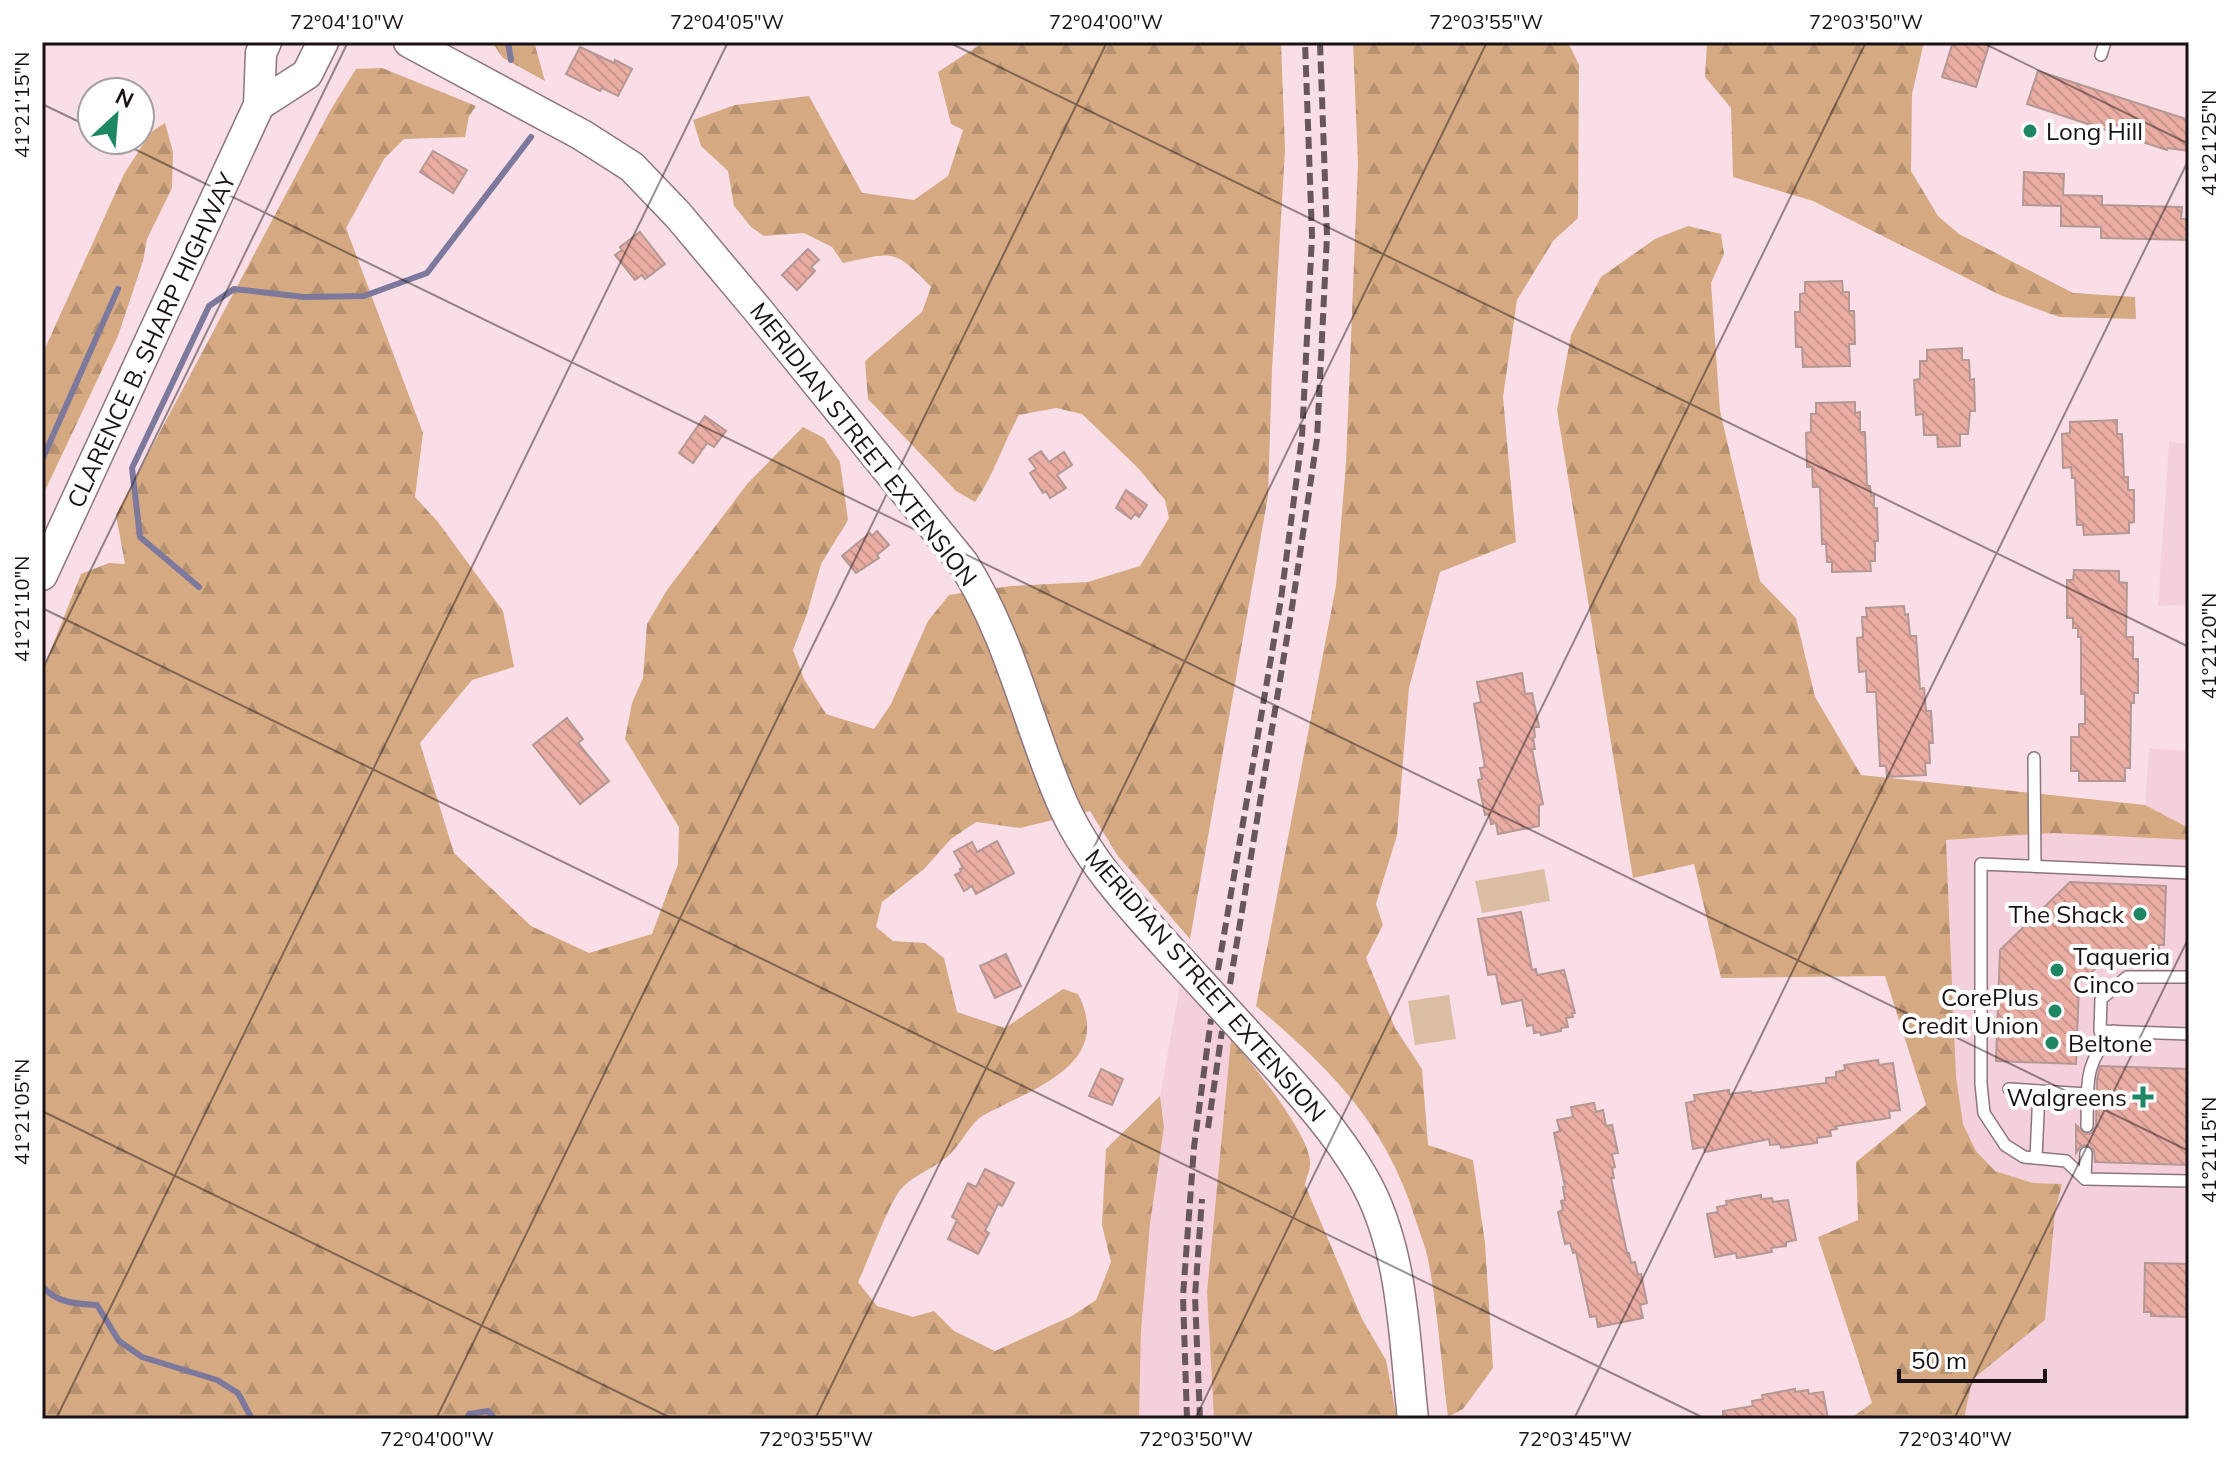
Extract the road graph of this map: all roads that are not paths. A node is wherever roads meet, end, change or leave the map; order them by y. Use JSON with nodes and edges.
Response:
{"nodes":[{"id":1,"x":266,"y":42,"type":"edge"},
{"id":2,"x":323,"y":42,"type":"edge"},
{"id":3,"x":409,"y":42,"type":"edge"},
{"id":4,"x":2105,"y":42,"type":"edge"},
{"id":5,"x":2101,"y":55,"type":"dead end"},
{"id":6,"x":259,"y":105,"type":"junction"},
{"id":7,"x":42,"y":575,"type":"edge"},
{"id":8,"x":2034,"y":758,"type":"dead end"},
{"id":9,"x":2035,"y":866,"type":"junction"},
{"id":10,"x":2189,"y":873,"type":"edge"},
{"id":11,"x":2189,"y":977,"type":"edge"},
{"id":12,"x":2114,"y":1031,"type":"junction"},
{"id":13,"x":2189,"y":1034,"type":"edge"},
{"id":14,"x":2009,"y":1089,"type":"dead end"},
{"id":15,"x":2039,"y":1091,"type":"junction"},
{"id":16,"x":2087,"y":1094,"type":"junction"},
{"id":17,"x":2087,"y":1126,"type":"dead end"},
{"id":18,"x":2086,"y":1153,"type":"dead end"},
{"id":19,"x":2036,"y":1158,"type":"junction"},
{"id":20,"x":2085,"y":1179,"type":"junction"},
{"id":21,"x":2189,"y":1181,"type":"edge"},
{"id":22,"x":1413,"y":1419,"type":"edge"}],
"edges":[{"from":1,"to":6,"type":"street","name":"CLARENCE B. SHARP HIGHWAY"},
{"from":2,"to":6,"type":"street"},
{"from":3,"to":22,"type":"street","name":"MERIDIAN STREET EXTENSION","bridge":true},
{"from":4,"to":5,"type":"lane"},
{"from":6,"to":7,"type":"street","name":"CLARENCE B. SHARP HIGHWAY"},
{"from":8,"to":9,"type":"lane"},
{"from":9,"to":10,"type":"lane"},
{"from":9,"to":19,"type":"lane"},
{"from":11,"to":12,"type":"lane"},
{"from":12,"to":13,"type":"lane"},
{"from":12,"to":16,"type":"lane"},
{"from":14,"to":15,"type":"lane"},
{"from":15,"to":16,"type":"lane"},
{"from":15,"to":19,"type":"lane"},
{"from":16,"to":17,"type":"lane"},
{"from":18,"to":20,"type":"lane"},
{"from":19,"to":20,"type":"lane"},
{"from":20,"to":21,"type":"lane"}]}
